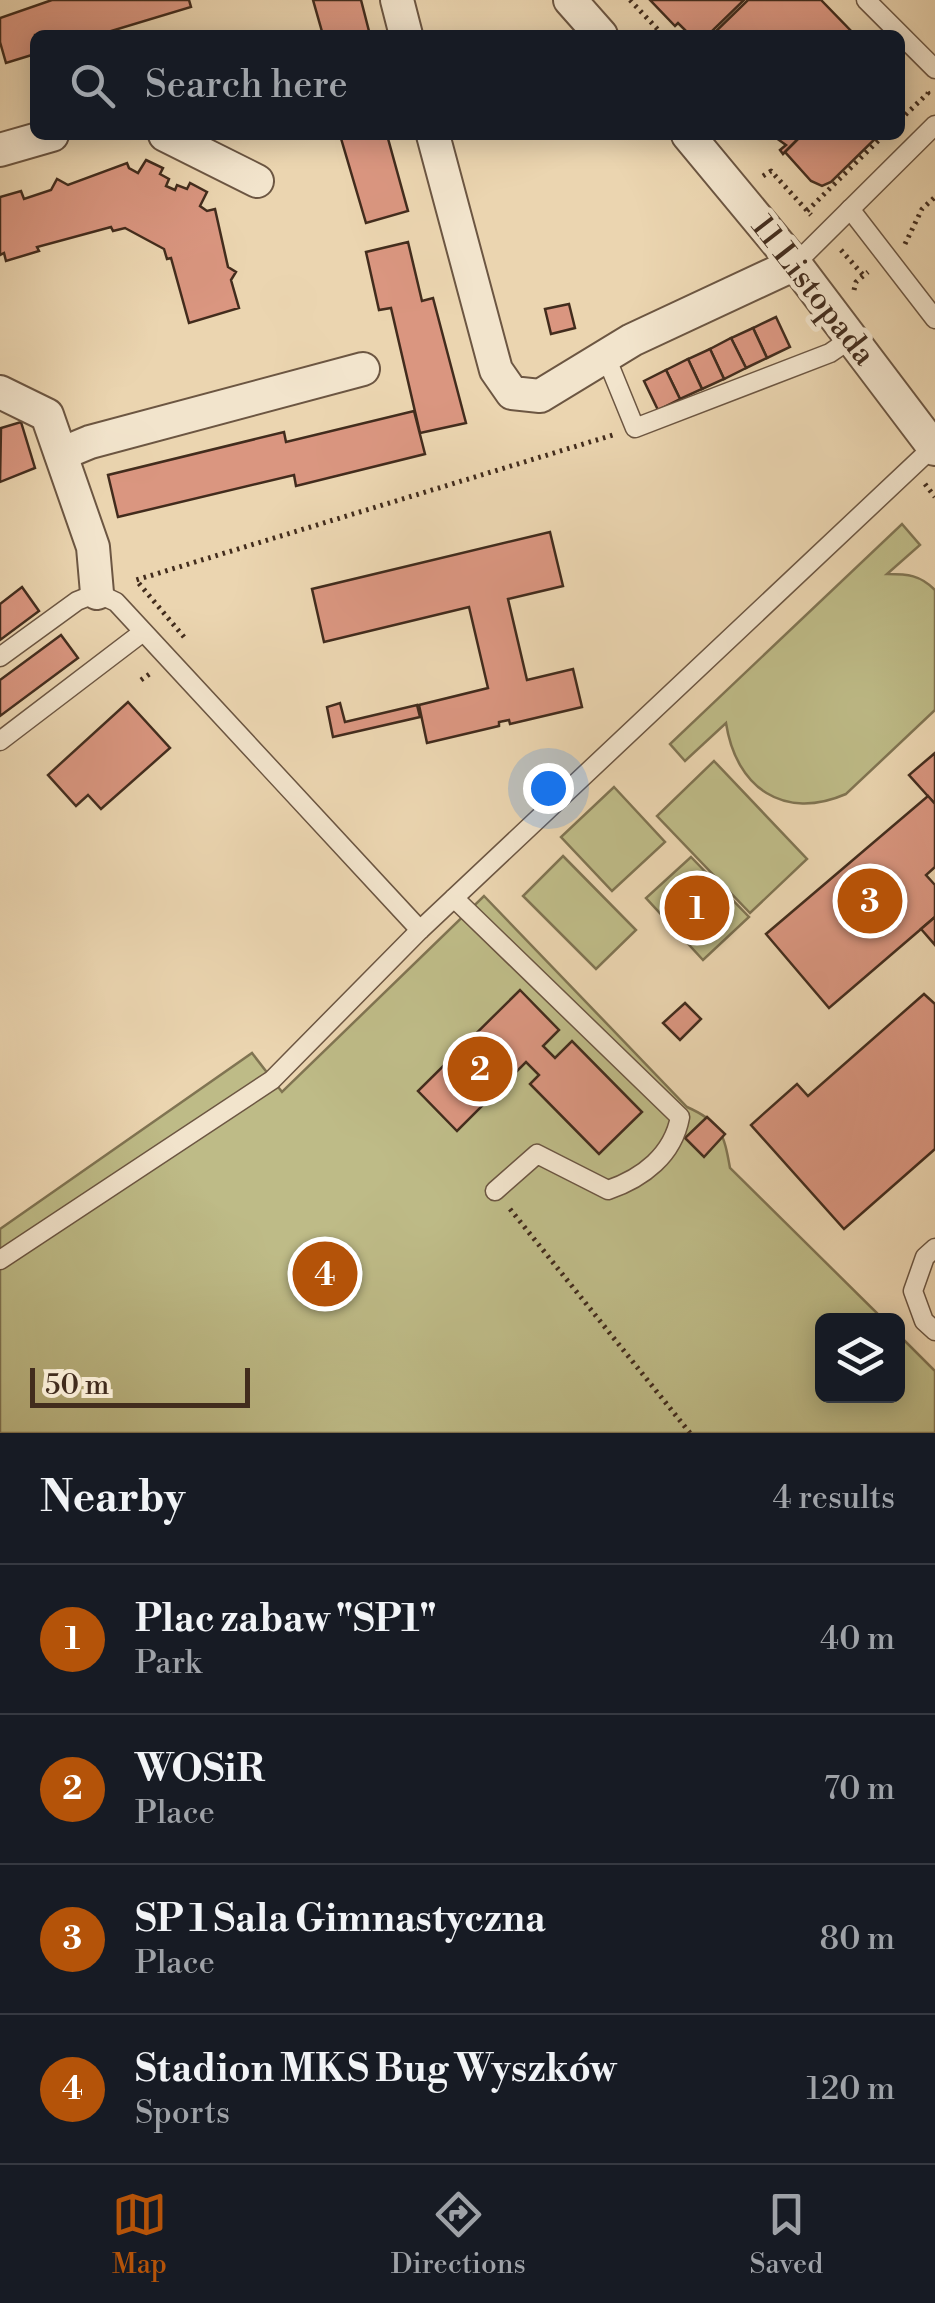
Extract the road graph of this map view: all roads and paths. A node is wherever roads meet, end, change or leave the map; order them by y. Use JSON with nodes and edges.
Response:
{"nodes":[{"id":1,"x":397,"y":0,"type":"edge"},
{"id":2,"x":570,"y":0,"type":"edge"},
{"id":3,"x":630,"y":0,"type":"edge"},
{"id":4,"x":866,"y":0,"type":"edge"},
{"id":5,"x":405,"y":30,"type":"edge"},
{"id":6,"x":597,"y":30,"type":"edge"},
{"id":7,"x":658,"y":30,"type":"edge"},
{"id":8,"x":896,"y":30,"type":"edge"},
{"id":9,"x":905,"y":39,"type":"edge"},
{"id":10,"x":935,"y":69,"type":"edge"},
{"id":11,"x":918,"y":83,"type":"dead end"},
{"id":12,"x":905,"y":115,"type":"edge"},
{"id":13,"x":935,"y":125,"type":"edge"},
{"id":14,"x":35,"y":140,"type":"edge"},
{"id":15,"x":176,"y":140,"type":"edge"},
{"id":16,"x":434,"y":140,"type":"edge"},
{"id":17,"x":692,"y":140,"type":"edge"},
{"id":18,"x":879,"y":140,"type":"edge"},
{"id":19,"x":0,"y":150,"type":"edge"},
{"id":20,"x":761,"y":178,"type":"dead end"},
{"id":21,"x":257,"y":181,"type":"dead end"},
{"id":22,"x":850,"y":209,"type":"junction"},
{"id":23,"x":806,"y":210,"type":"junction"},
{"id":24,"x":826,"y":233,"type":"junction"},
{"id":25,"x":795,"y":264,"type":"junction"},
{"id":26,"x":864,"y":276,"type":"dead end"},
{"id":27,"x":935,"y":320,"type":"edge"},
{"id":28,"x":852,"y":338,"type":"junction"},
{"id":29,"x":606,"y":357,"type":"junction"},
{"id":30,"x":364,"y":370,"type":"dead end"},
{"id":31,"x":0,"y":392,"type":"edge"},
{"id":32,"x":634,"y":428,"type":"junction"},
{"id":33,"x":934,"y":448,"type":"edge"},
{"id":34,"x":60,"y":454,"type":"junction"},
{"id":35,"x":97,"y":592,"type":"junction"},
{"id":36,"x":144,"y":632,"type":"junction"},
{"id":37,"x":186,"y":640,"type":"dead end"},
{"id":38,"x":0,"y":658,"type":"edge"},
{"id":39,"x":152,"y":672,"type":"dead end"},
{"id":40,"x":141,"y":680,"type":"dead end"},
{"id":41,"x":0,"y":741,"type":"edge"},
{"id":42,"x":454,"y":898,"type":"junction"},
{"id":43,"x":420,"y":930,"type":"junction"},
{"id":44,"x":495,"y":1191,"type":"joint"},
{"id":45,"x":935,"y":1248,"type":"edge"},
{"id":46,"x":0,"y":1260,"type":"edge"},
{"id":47,"x":935,"y":1331,"type":"edge"},
{"id":48,"x":690,"y":1433,"type":"edge"}],
"edges":[{"from":1,"to":5,"type":"street"},
{"from":2,"to":6,"type":"street"},
{"from":3,"to":7,"type":"path"},
{"from":4,"to":8,"type":"lane"},
{"from":9,"to":10,"type":"lane"},
{"from":11,"to":12,"type":"path"},
{"from":13,"to":22,"type":"lane"},
{"from":14,"to":19,"type":"street"},
{"from":15,"to":21,"type":"street"},
{"from":16,"to":29,"type":"street"},
{"from":17,"to":25,"type":"street","name":"11 Listopada"},
{"from":18,"to":23,"type":"path"},
{"from":20,"to":23,"type":"path"},
{"from":22,"to":24,"type":"lane"},
{"from":22,"to":27,"type":"lane"},
{"from":23,"to":24,"type":"path"},
{"from":24,"to":25,"type":"lane"},
{"from":24,"to":26,"type":"path"},
{"from":25,"to":28,"type":"street","name":"11 Listopada"},
{"from":25,"to":29,"type":"street"},
{"from":28,"to":32,"type":"lane"},
{"from":28,"to":33,"type":"street","name":"11 Listopada"},
{"from":29,"to":32,"type":"lane"},
{"from":30,"to":34,"type":"street"},
{"from":31,"to":34,"type":"street"},
{"from":32,"to":37,"type":"path"},
{"from":33,"to":42,"type":"lane"},
{"from":34,"to":35,"type":"street"},
{"from":35,"to":36,"type":"lane"},
{"from":35,"to":38,"type":"lane"},
{"from":36,"to":41,"type":"lane"},
{"from":36,"to":43,"type":"lane"},
{"from":39,"to":40,"type":"path"},
{"from":42,"to":43,"type":"lane"},
{"from":42,"to":44,"type":"lane"},
{"from":43,"to":46,"type":"lane"},
{"from":44,"to":48,"type":"path"},
{"from":45,"to":47,"type":"lane"}]}
